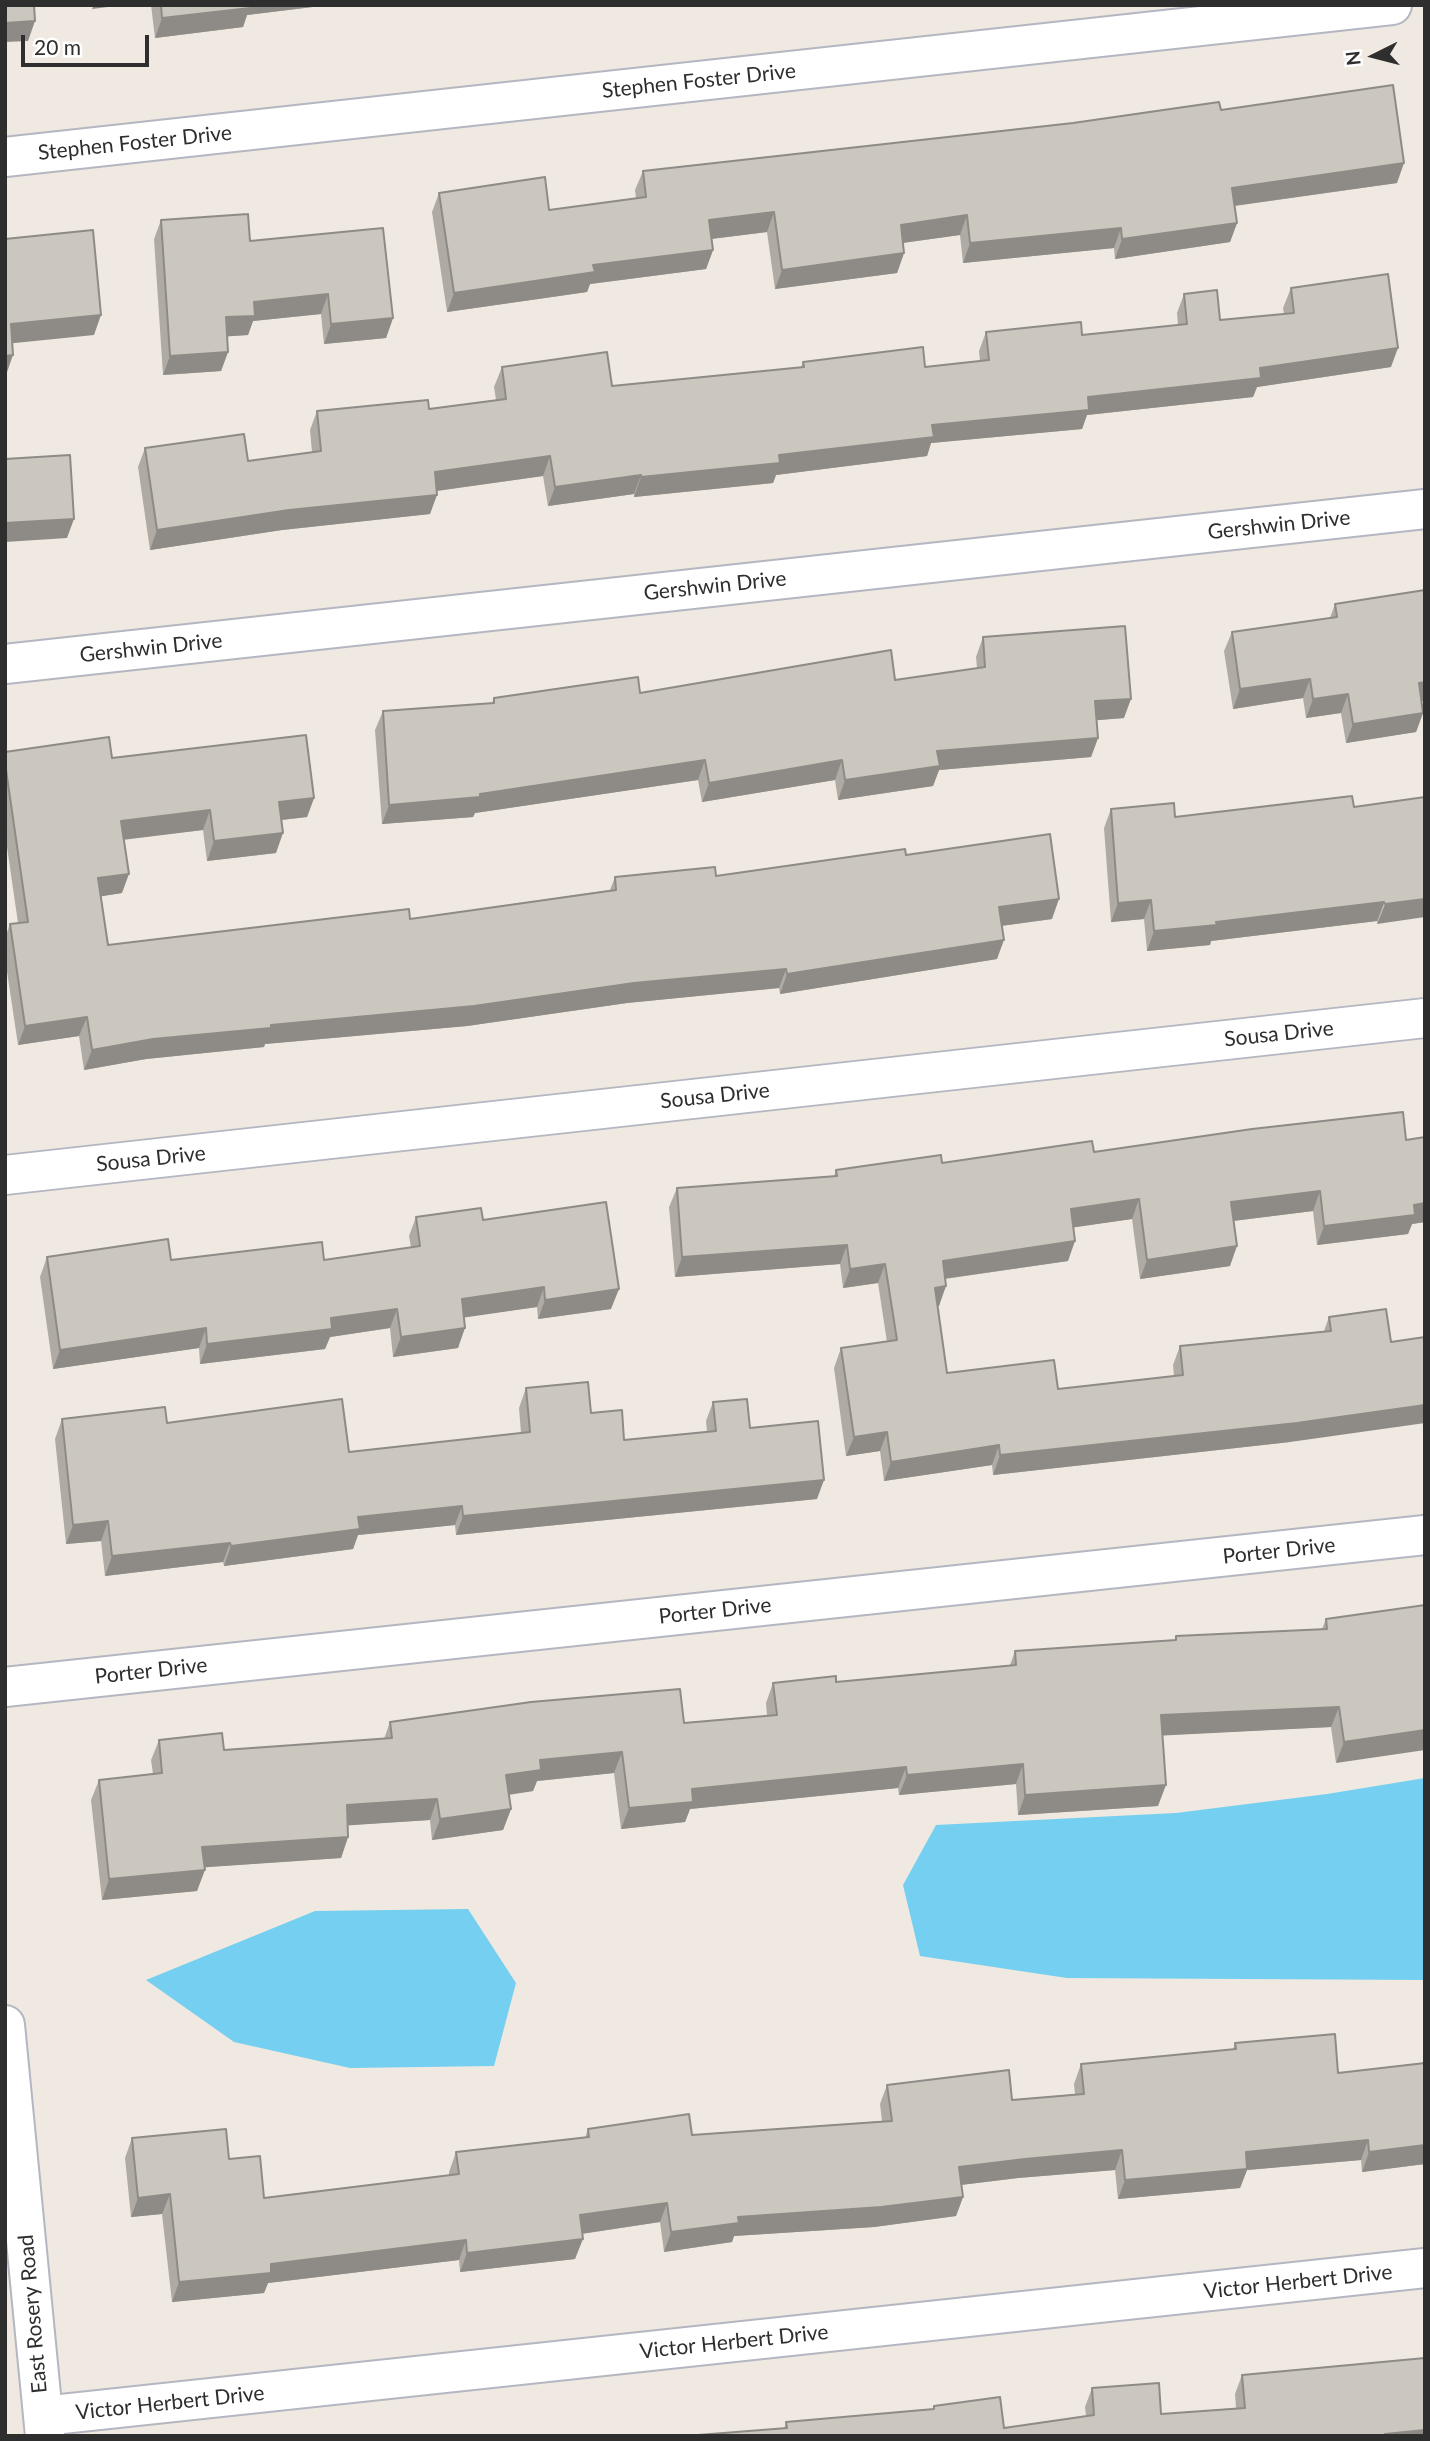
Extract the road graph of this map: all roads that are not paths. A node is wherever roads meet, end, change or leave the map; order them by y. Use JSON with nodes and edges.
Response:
{"nodes":[{"id":1,"x":1392,"y":5,"type":"edge"},
{"id":2,"x":5,"y":157,"type":"edge"},
{"id":3,"x":1425,"y":509,"type":"edge"},
{"id":4,"x":5,"y":664,"type":"edge"},
{"id":5,"x":1425,"y":1018,"type":"edge"},
{"id":6,"x":5,"y":1175,"type":"edge"},
{"id":7,"x":1425,"y":1535,"type":"edge"},
{"id":8,"x":5,"y":1687,"type":"edge"},
{"id":9,"x":5,"y":2025,"type":"edge"},
{"id":10,"x":1425,"y":2268,"type":"edge"},
{"id":11,"x":44,"y":2426,"type":"edge"}],
"edges":[{"from":1,"to":2,"type":"street","name":"Stephen Foster Drive"},
{"from":3,"to":4,"type":"street","name":"Gershwin Drive"},
{"from":5,"to":6,"type":"street","name":"Sousa Drive"},
{"from":7,"to":8,"type":"street","name":"Porter Drive"},
{"from":9,"to":11,"type":"street","name":"East Rosery Road"},
{"from":10,"to":11,"type":"street","name":"Victor Herbert Drive"}]}
